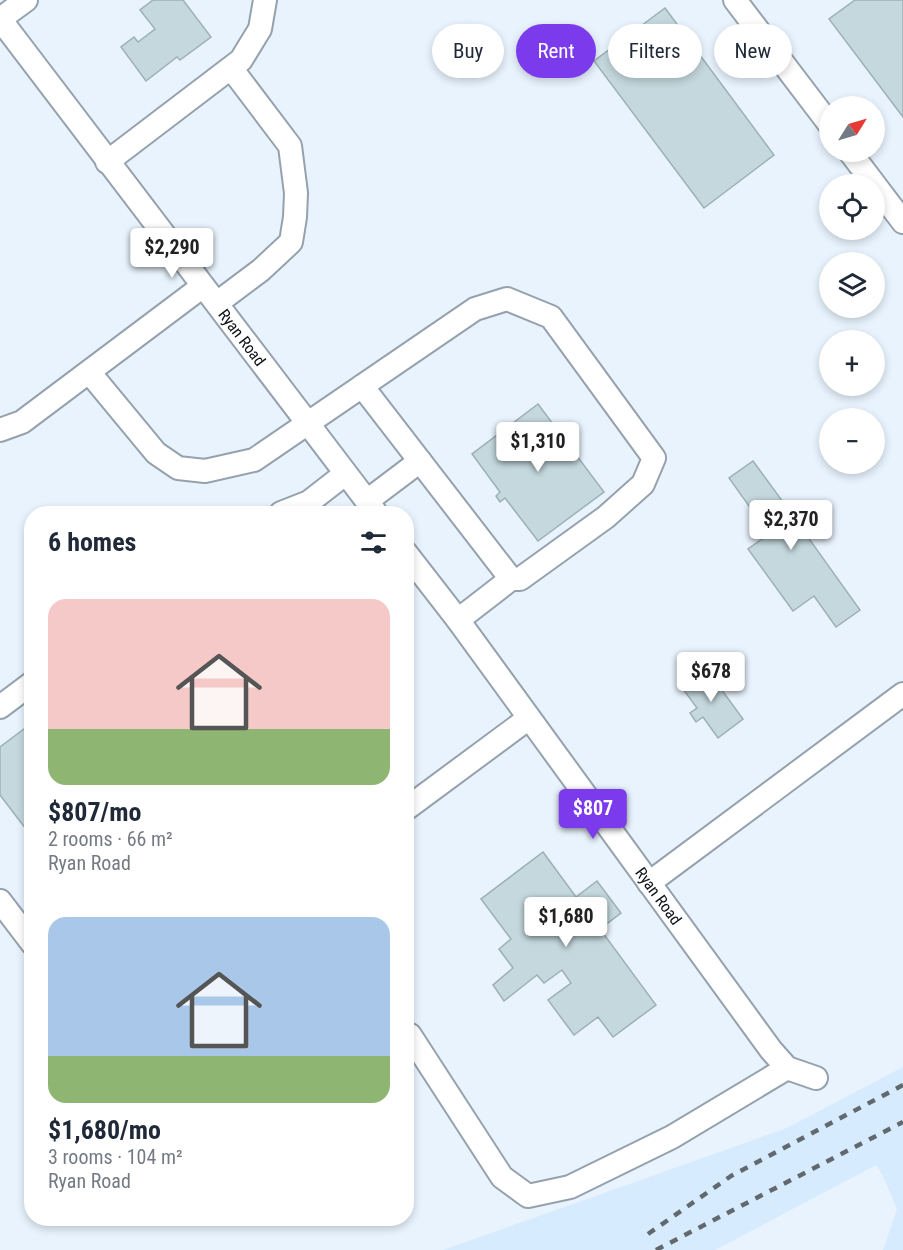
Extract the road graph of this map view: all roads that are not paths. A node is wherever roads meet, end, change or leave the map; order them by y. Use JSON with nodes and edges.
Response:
{"nodes":[{"id":1,"x":26,"y":0,"type":"edge"},
{"id":2,"x":264,"y":0,"type":"edge"},
{"id":3,"x":735,"y":0,"type":"edge"},
{"id":4,"x":0,"y":19,"type":"edge"},
{"id":5,"x":231,"y":68,"type":"junction"},
{"id":6,"x":819,"y":111,"type":"edge"},
{"id":7,"x":107,"y":162,"type":"junction"},
{"id":8,"x":858,"y":162,"type":"edge"},
{"id":9,"x":903,"y":222,"type":"edge"},
{"id":10,"x":210,"y":294,"type":"junction"},
{"id":11,"x":89,"y":372,"type":"junction"},
{"id":12,"x":362,"y":386,"type":"junction"},
{"id":13,"x":307,"y":423,"type":"junction"},
{"id":14,"x":0,"y":430,"type":"edge"},
{"id":15,"x":420,"y":461,"type":"junction"},
{"id":16,"x":345,"y":474,"type":"junction"},
{"id":17,"x":299,"y":506,"type":"edge"},
{"id":18,"x":370,"y":506,"type":"edge"},
{"id":19,"x":372,"y":506,"type":"edge"},
{"id":20,"x":414,"y":563,"type":"edge"},
{"id":21,"x":511,"y":579,"type":"junction"},
{"id":22,"x":458,"y":620,"type":"junction"},
{"id":23,"x":24,"y":689,"type":"edge"},
{"id":24,"x":903,"y":694,"type":"edge"},
{"id":25,"x":0,"y":707,"type":"edge"},
{"id":26,"x":529,"y":718,"type":"junction"},
{"id":27,"x":414,"y":803,"type":"edge"},
{"id":28,"x":649,"y":883,"type":"junction"},
{"id":29,"x":0,"y":901,"type":"edge"},
{"id":30,"x":24,"y":933,"type":"edge"},
{"id":31,"x":414,"y":1041,"type":"edge"},
{"id":32,"x":788,"y":1068,"type":"junction"},
{"id":33,"x":816,"y":1078,"type":"dead end"}],
"edges":[{"from":1,"to":4,"type":"street"},
{"from":2,"to":5,"type":"street"},
{"from":3,"to":6,"type":"street"},
{"from":4,"to":7,"type":"street","name":"Ryan Road"},
{"from":5,"to":7,"type":"street"},
{"from":5,"to":10,"type":"street"},
{"from":7,"to":10,"type":"street","name":"Ryan Road"},
{"from":8,"to":9,"type":"street"},
{"from":10,"to":11,"type":"street"},
{"from":10,"to":13,"type":"street","name":"Ryan Road"},
{"from":11,"to":13,"type":"street"},
{"from":11,"to":14,"type":"street"},
{"from":12,"to":13,"type":"street"},
{"from":12,"to":15,"type":"street"},
{"from":12,"to":21,"type":"street"},
{"from":13,"to":16,"type":"street","name":"Ryan Road"},
{"from":15,"to":19,"type":"street"},
{"from":15,"to":21,"type":"street"},
{"from":16,"to":17,"type":"street"},
{"from":16,"to":18,"type":"street","name":"Ryan Road"},
{"from":20,"to":22,"type":"street","name":"Ryan Road"},
{"from":21,"to":22,"type":"street"},
{"from":22,"to":26,"type":"street","name":"Ryan Road"},
{"from":23,"to":25,"type":"street"},
{"from":24,"to":28,"type":"street"},
{"from":26,"to":27,"type":"street"},
{"from":26,"to":28,"type":"street","name":"Ryan Road"},
{"from":28,"to":32,"type":"street","name":"Ryan Road"},
{"from":29,"to":30,"type":"street"},
{"from":31,"to":32,"type":"street"},
{"from":32,"to":33,"type":"street","name":"Ryan Road"}]}
